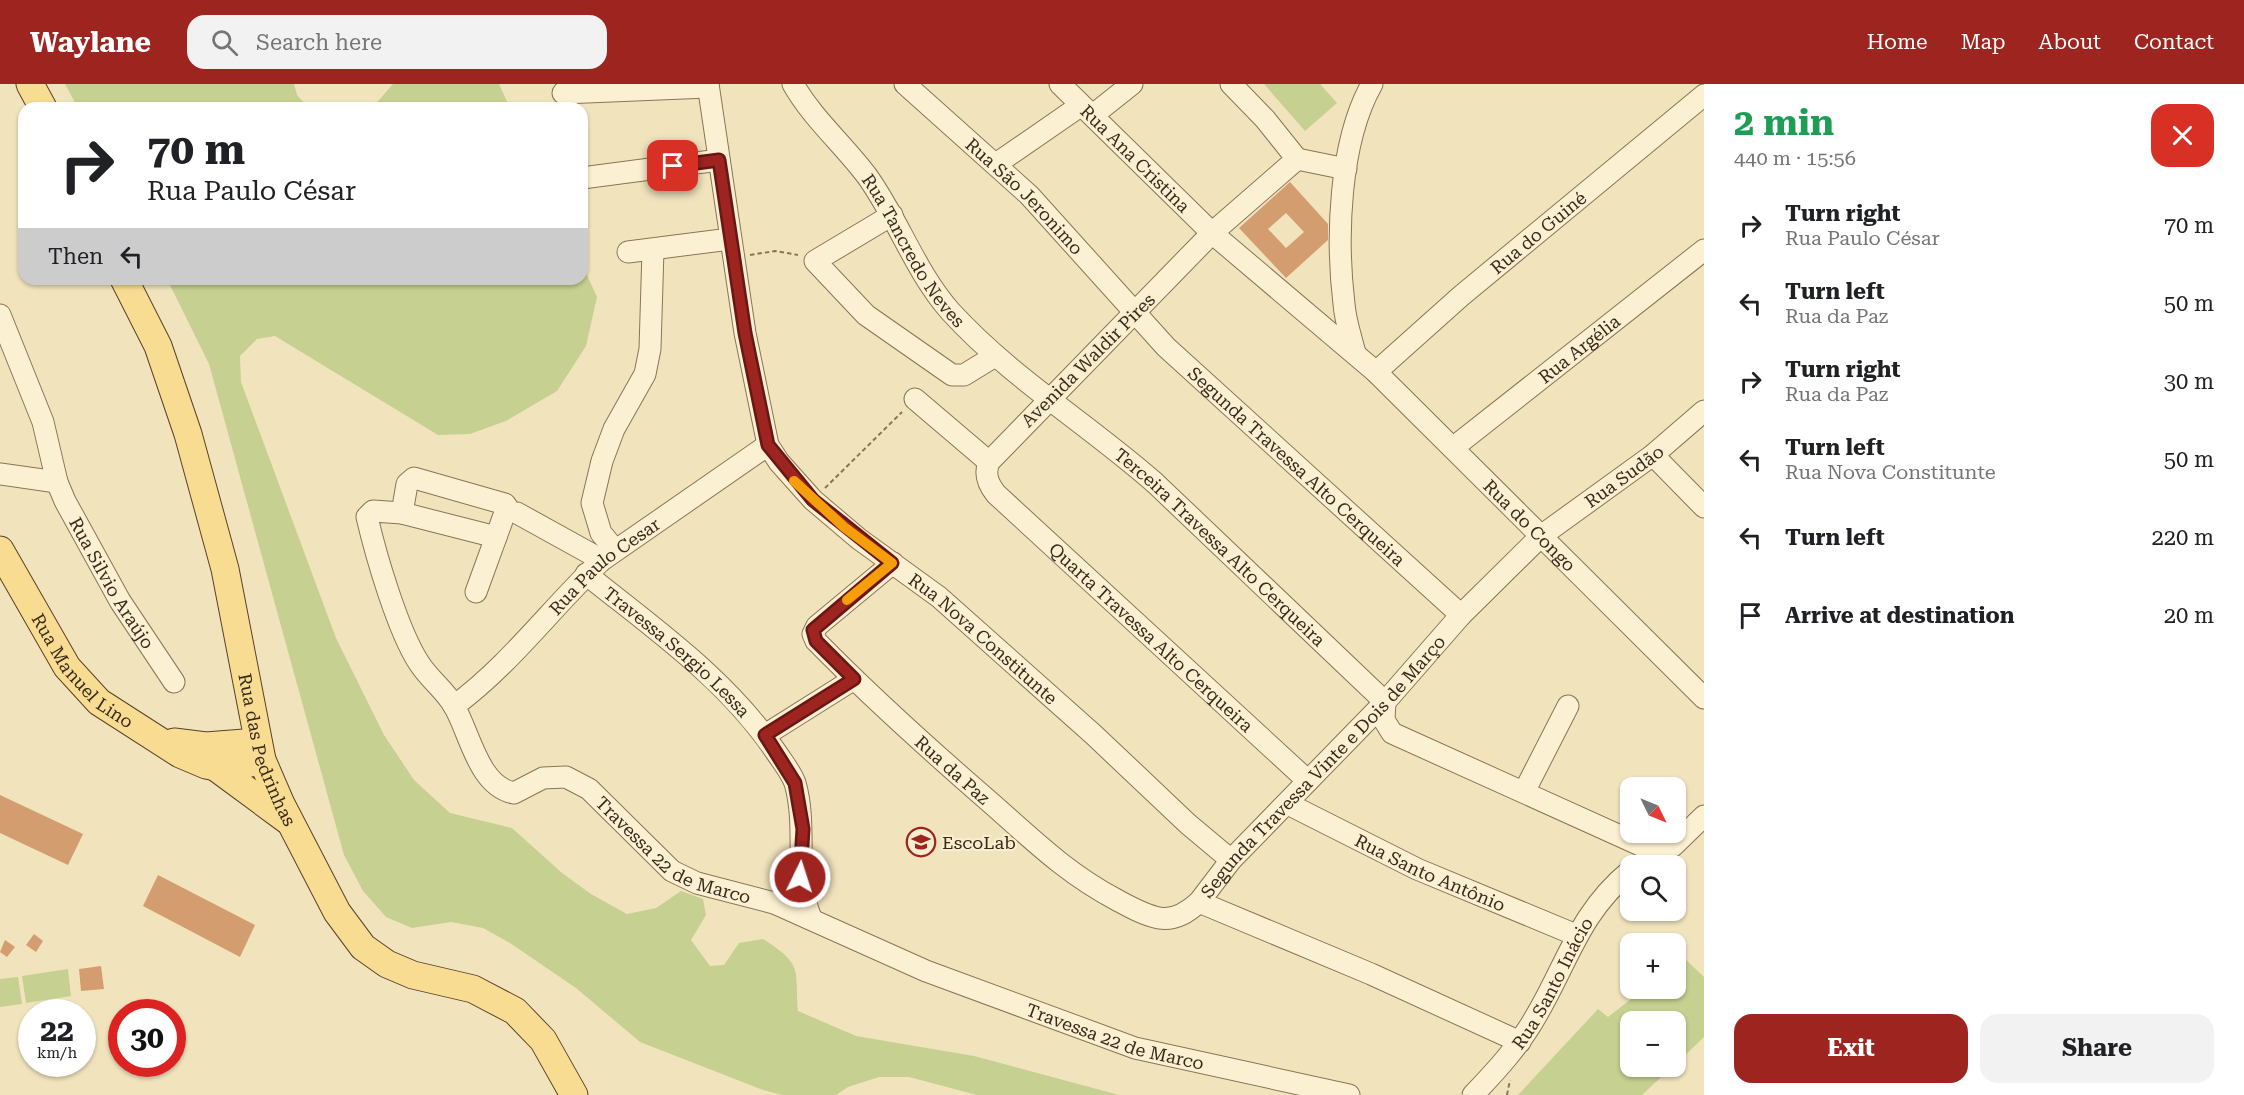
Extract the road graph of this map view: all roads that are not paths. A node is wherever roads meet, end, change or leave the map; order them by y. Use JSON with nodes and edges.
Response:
{"nodes":[{"id":1,"x":30,"y":84,"type":"edge"},
{"id":2,"x":793,"y":84,"type":"edge"},
{"id":3,"x":905,"y":84,"type":"edge"},
{"id":4,"x":1060,"y":84,"type":"edge"},
{"id":5,"x":1132,"y":84,"type":"edge"},
{"id":6,"x":1231,"y":84,"type":"edge"},
{"id":7,"x":1372,"y":84,"type":"edge"},
{"id":8,"x":708,"y":85,"type":"edge"},
{"id":9,"x":563,"y":93,"type":"dead end"},
{"id":10,"x":1704,"y":95,"type":"edge"},
{"id":11,"x":40,"y":102,"type":"edge"},
{"id":12,"x":1087,"y":111,"type":"junction"},
{"id":13,"x":1298,"y":159,"type":"junction"},
{"id":14,"x":719,"y":160,"type":"junction"},
{"id":15,"x":996,"y":164,"type":"junction"},
{"id":16,"x":1346,"y":169,"type":"junction"},
{"id":17,"x":588,"y":177,"type":"edge"},
{"id":18,"x":892,"y":215,"type":"junction"},
{"id":19,"x":1212,"y":232,"type":"junction"},
{"id":20,"x":732,"y":248,"type":"junction"},
{"id":21,"x":653,"y":250,"type":"junction"},
{"id":22,"x":1704,"y":250,"type":"edge"},
{"id":23,"x":628,"y":252,"type":"dead end"},
{"id":24,"x":127,"y":285,"type":"edge"},
{"id":25,"x":1134,"y":314,"type":"junction"},
{"id":26,"x":0,"y":315,"type":"edge"},
{"id":27,"x":1355,"y":353,"type":"junction"},
{"id":28,"x":995,"y":356,"type":"junction"},
{"id":29,"x":1377,"y":372,"type":"junction"},
{"id":30,"x":1050,"y":398,"type":"junction"},
{"id":31,"x":915,"y":399,"type":"road end"},
{"id":32,"x":1704,"y":411,"type":"edge"},
{"id":33,"x":768,"y":445,"type":"junction"},
{"id":34,"x":1454,"y":447,"type":"junction"},
{"id":35,"x":1653,"y":455,"type":"junction"},
{"id":36,"x":988,"y":462,"type":"junction"},
{"id":37,"x":0,"y":474,"type":"edge"},
{"id":38,"x":57,"y":482,"type":"junction"},
{"id":39,"x":1704,"y":507,"type":"edge"},
{"id":40,"x":512,"y":510,"type":"junction"},
{"id":41,"x":402,"y":513,"type":"junction"},
{"id":42,"x":1541,"y":536,"type":"junction"},
{"id":43,"x":496,"y":537,"type":"junction"},
{"id":44,"x":0,"y":550,"type":"edge"},
{"id":45,"x":601,"y":561,"type":"junction"},
{"id":46,"x":892,"y":563,"type":"junction"},
{"id":47,"x":0,"y":582,"type":"edge"},
{"id":48,"x":476,"y":592,"type":"dead end"},
{"id":49,"x":26,"y":596,"type":"junction"},
{"id":50,"x":1461,"y":615,"type":"junction"},
{"id":51,"x":854,"y":679,"type":"junction"},
{"id":52,"x":174,"y":682,"type":"dead end"},
{"id":53,"x":1704,"y":698,"type":"edge"},
{"id":54,"x":1385,"y":702,"type":"junction"},
{"id":55,"x":252,"y":705,"type":"junction"},
{"id":56,"x":454,"y":706,"type":"junction"},
{"id":57,"x":1568,"y":706,"type":"dead end"},
{"id":58,"x":765,"y":735,"type":"junction"},
{"id":59,"x":260,"y":751,"type":"junction"},
{"id":60,"x":218,"y":757,"type":"junction"},
{"id":61,"x":1308,"y":781,"type":"junction"},
{"id":62,"x":1524,"y":792,"type":"junction"},
{"id":63,"x":1288,"y":804,"type":"junction"},
{"id":64,"x":1704,"y":816,"type":"edge"},
{"id":65,"x":290,"y":822,"type":"junction"},
{"id":66,"x":1660,"y":854,"type":"joint"},
{"id":67,"x":1231,"y":860,"type":"junction"},
{"id":68,"x":1620,"y":881,"type":"edge"},
{"id":69,"x":1199,"y":902,"type":"junction"},
{"id":70,"x":811,"y":918,"type":"junction"},
{"id":71,"x":1575,"y":935,"type":"junction"},
{"id":72,"x":1520,"y":1042,"type":"junction"},
{"id":73,"x":574,"y":1095,"type":"edge"},
{"id":74,"x":1349,"y":1095,"type":"edge"},
{"id":75,"x":1473,"y":1095,"type":"edge"}],
"edges":[{"from":1,"to":11,"type":"main road"},
{"from":2,"to":18,"type":"street","name":"Rua Tancredo Neves"},
{"from":3,"to":15,"type":"street","name":"Rua São Jeronimo"},
{"from":4,"to":12,"type":"street","name":"Rua Ana Cristina"},
{"from":5,"to":12,"type":"street"},
{"from":6,"to":13,"type":"street"},
{"from":7,"to":16,"type":"street"},
{"from":8,"to":9,"type":"street"},
{"from":8,"to":14,"type":"street","name":"Rua Nova Constitunte"},
{"from":10,"to":29,"type":"street","name":"Rua do Guiné"},
{"from":12,"to":15,"type":"street"},
{"from":12,"to":19,"type":"street","name":"Rua Ana Cristina"},
{"from":13,"to":16,"type":"street"},
{"from":13,"to":19,"type":"street","name":"Avenida Waldir Pires"},
{"from":14,"to":17,"type":"street"},
{"from":14,"to":20,"type":"street","name":"Rua Nova Constitunte"},
{"from":15,"to":25,"type":"street","name":"Rua São Jeronimo"},
{"from":16,"to":27,"type":"street"},
{"from":18,"to":28,"type":"street","name":"Rua Tancredo Neves"},
{"from":18,"to":28,"type":"street"},
{"from":19,"to":25,"type":"street","name":"Avenida Waldir Pires"},
{"from":19,"to":27,"type":"street","name":"Rua do Congo"},
{"from":20,"to":21,"type":"street"},
{"from":20,"to":33,"type":"street","name":"Rua Nova Constitunte"},
{"from":21,"to":23,"type":"street"},
{"from":21,"to":45,"type":"street"},
{"from":22,"to":34,"type":"street","name":"Rua Argélia"},
{"from":24,"to":55,"type":"main road","name":"Rua das Pedrinhas"},
{"from":25,"to":30,"type":"street","name":"Avenida Waldir Pires"},
{"from":25,"to":50,"type":"street","name":"Segunda Travessa Alto Cerqueira"},
{"from":26,"to":38,"type":"street","name":"Rua Silvio Araújo"},
{"from":27,"to":29,"type":"street","name":"Rua do Congo"},
{"from":28,"to":30,"type":"street","name":"Rua Tancredo Neves"},
{"from":29,"to":34,"type":"street","name":"Rua do Congo"},
{"from":30,"to":36,"type":"street","name":"Avenida Waldir Pires"},
{"from":30,"to":54,"type":"street","name":"Terceira Travessa Alto Cerqueira"},
{"from":31,"to":36,"type":"street"},
{"from":32,"to":35,"type":"street","name":"Rua Sudão"},
{"from":33,"to":45,"type":"street","name":"Rua Paulo Cesar"},
{"from":33,"to":46,"type":"street","name":"Rua Nova Constitunte"},
{"from":34,"to":42,"type":"street","name":"Rua do Congo"},
{"from":35,"to":39,"type":"street"},
{"from":35,"to":42,"type":"street","name":"Rua Sudão"},
{"from":36,"to":61,"type":"street","name":"Quarta Travessa Alto Cerqueira"},
{"from":37,"to":38,"type":"street"},
{"from":38,"to":52,"type":"street","name":"Rua Silvio Araújo"},
{"from":40,"to":41,"type":"street"},
{"from":40,"to":43,"type":"street"},
{"from":40,"to":45,"type":"street"},
{"from":41,"to":43,"type":"street"},
{"from":41,"to":56,"type":"street","name":"Travessa 22 de Marco"},
{"from":42,"to":50,"type":"street","name":"Segunda Travessa Vinte e Dois de Março"},
{"from":42,"to":53,"type":"street","name":"Rua do Congo"},
{"from":43,"to":48,"type":"street"},
{"from":44,"to":49,"type":"main road","name":"Rua Manuel Lino"},
{"from":45,"to":56,"type":"street","name":"Rua Paulo Cesar"},
{"from":45,"to":58,"type":"street","name":"Travessa Sergio Lessa"},
{"from":46,"to":51,"type":"street","name":"Rua da Paz"},
{"from":46,"to":67,"type":"street","name":"Rua Nova Constitunte"},
{"from":47,"to":49,"type":"main road","name":"Rua Manuel Lino"},
{"from":49,"to":60,"type":"main road","name":"Rua Manuel Lino"},
{"from":50,"to":54,"type":"street","name":"Segunda Travessa Vinte e Dois de Março"},
{"from":51,"to":58,"type":"street"},
{"from":51,"to":69,"type":"street","name":"Rua da Paz"},
{"from":54,"to":61,"type":"street","name":"Segunda Travessa Vinte e Dois de Março"},
{"from":54,"to":62,"type":"street"},
{"from":55,"to":59,"type":"main road","name":"Rua das Pedrinhas"},
{"from":55,"to":60,"type":"main road"},
{"from":56,"to":70,"type":"street","name":"Travessa 22 de Marco"},
{"from":57,"to":62,"type":"street"},
{"from":58,"to":70,"type":"street","name":"Travessa Sergio Lessa"},
{"from":59,"to":60,"type":"main road","name":"Rua Manuel Lino"},
{"from":59,"to":65,"type":"main road","name":"Rua das Pedrinhas"},
{"from":60,"to":65,"type":"main road"},
{"from":61,"to":63,"type":"street","name":"Segunda Travessa Vinte e Dois de Março"},
{"from":62,"to":66,"type":"street"},
{"from":63,"to":67,"type":"street","name":"Segunda Travessa Vinte e Dois de Março"},
{"from":63,"to":71,"type":"street","name":"Rua Santo Antônio"},
{"from":64,"to":66,"type":"street"},
{"from":65,"to":73,"type":"main road","name":"Rua das Pedrinhas"},
{"from":67,"to":69,"type":"street","name":"Segunda Travessa Vinte e Dois de Março"},
{"from":68,"to":71,"type":"street","name":"Rua Santo Inácio"},
{"from":69,"to":72,"type":"street","name":"Segunda Travessa Vinte e Dois de Março"},
{"from":70,"to":74,"type":"street","name":"Travessa 22 de Marco"},
{"from":71,"to":72,"type":"street","name":"Rua Santo Inácio"},
{"from":72,"to":75,"type":"street","name":"Rua Santo Inácio"}]}
